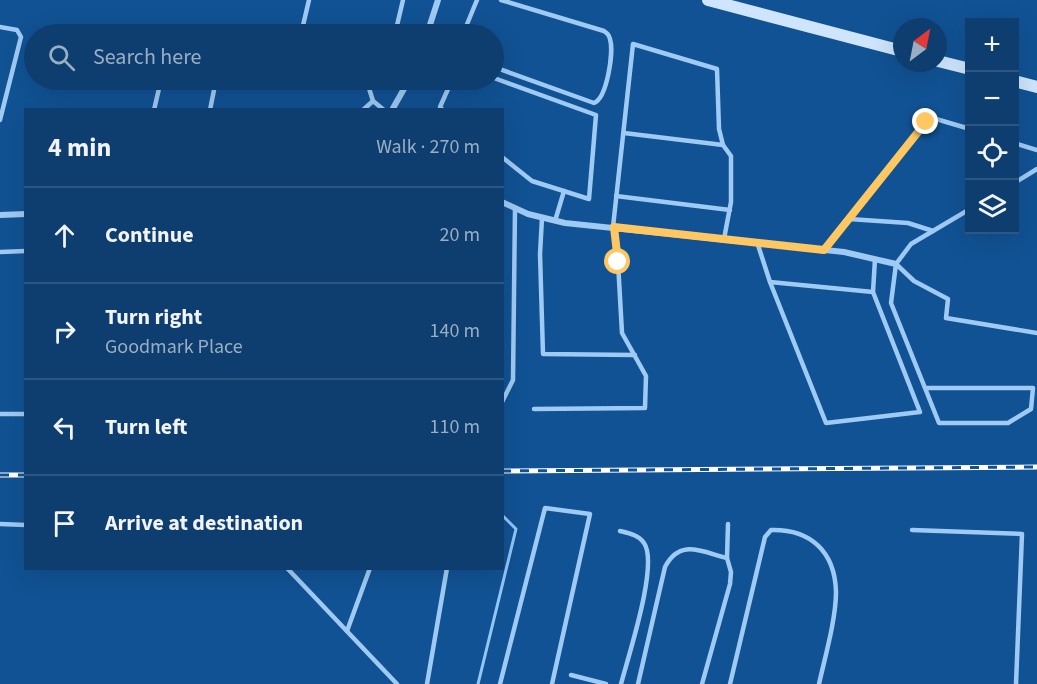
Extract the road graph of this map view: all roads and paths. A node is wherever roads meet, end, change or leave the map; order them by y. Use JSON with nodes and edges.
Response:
{"nodes":[{"id":1,"x":309,"y":0,"type":"edge"},
{"id":2,"x":403,"y":0,"type":"edge"},
{"id":3,"x":438,"y":0,"type":"edge"},
{"id":4,"x":477,"y":0,"type":"edge"},
{"id":5,"x":501,"y":0,"type":"edge"},
{"id":6,"x":708,"y":0,"type":"edge"},
{"id":7,"x":303,"y":24,"type":"edge"},
{"id":8,"x":398,"y":24,"type":"edge"},
{"id":9,"x":430,"y":24,"type":"edge"},
{"id":10,"x":467,"y":24,"type":"edge"},
{"id":11,"x":0,"y":27,"type":"edge"},
{"id":12,"x":893,"y":49,"type":"edge"},
{"id":13,"x":947,"y":63,"type":"edge"},
{"id":14,"x":965,"y":68,"type":"edge"},
{"id":15,"x":504,"y":71,"type":"edge"},
{"id":16,"x":504,"y":82,"type":"edge"},
{"id":17,"x":1019,"y":82,"type":"edge"},
{"id":18,"x":1037,"y":87,"type":"edge"},
{"id":19,"x":159,"y":90,"type":"edge"},
{"id":20,"x":214,"y":90,"type":"edge"},
{"id":21,"x":370,"y":90,"type":"edge"},
{"id":22,"x":403,"y":90,"type":"edge"},
{"id":23,"x":448,"y":90,"type":"edge"},
{"id":24,"x":373,"y":100,"type":"junction"},
{"id":25,"x":154,"y":108,"type":"edge"},
{"id":26,"x":210,"y":108,"type":"edge"},
{"id":27,"x":365,"y":108,"type":"edge"},
{"id":28,"x":382,"y":108,"type":"edge"},
{"id":29,"x":393,"y":108,"type":"edge"},
{"id":30,"x":441,"y":108,"type":"edge"},
{"id":31,"x":0,"y":120,"type":"edge"},
{"id":32,"x":965,"y":128,"type":"edge"},
{"id":33,"x":624,"y":133,"type":"junction"},
{"id":34,"x":723,"y":144,"type":"junction"},
{"id":35,"x":1019,"y":145,"type":"edge"},
{"id":36,"x":1037,"y":150,"type":"edge"},
{"id":37,"x":504,"y":159,"type":"edge"},
{"id":38,"x":1037,"y":169,"type":"edge"},
{"id":39,"x":1019,"y":180,"type":"edge"},
{"id":40,"x":564,"y":191,"type":"junction"},
{"id":41,"x":616,"y":196,"type":"junction"},
{"id":42,"x":504,"y":202,"type":"edge"},
{"id":43,"x":515,"y":208,"type":"junction"},
{"id":44,"x":730,"y":210,"type":"junction"},
{"id":45,"x":965,"y":211,"type":"edge"},
{"id":46,"x":0,"y":214,"type":"edge"},
{"id":47,"x":24,"y":214,"type":"edge"},
{"id":48,"x":542,"y":218,"type":"junction"},
{"id":49,"x":849,"y":219,"type":"junction"},
{"id":50,"x":555,"y":221,"type":"junction"},
{"id":51,"x":614,"y":227,"type":"junction"},
{"id":52,"x":933,"y":231,"type":"junction"},
{"id":53,"x":724,"y":239,"type":"junction"},
{"id":54,"x":757,"y":242,"type":"junction"},
{"id":55,"x":824,"y":250,"type":"junction"},
{"id":56,"x":0,"y":252,"type":"edge"},
{"id":57,"x":24,"y":252,"type":"edge"},
{"id":58,"x":875,"y":260,"type":"junction"},
{"id":59,"x":896,"y":264,"type":"junction"},
{"id":60,"x":770,"y":282,"type":"junction"},
{"id":61,"x":873,"y":292,"type":"junction"},
{"id":62,"x":1036,"y":333,"type":"edge"},
{"id":63,"x":635,"y":355,"type":"junction"},
{"id":64,"x":925,"y":388,"type":"junction"},
{"id":65,"x":504,"y":398,"type":"edge"},
{"id":66,"x":534,"y":409,"type":"dead end"},
{"id":67,"x":0,"y":414,"type":"edge"},
{"id":68,"x":24,"y":414,"type":"edge"},
{"id":69,"x":0,"y":524,"type":"edge"},
{"id":70,"x":728,"y":524,"type":"dead end"},
{"id":71,"x":24,"y":525,"type":"edge"},
{"id":72,"x":912,"y":530,"type":"dead end"},
{"id":73,"x":620,"y":531,"type":"dead end"},
{"id":74,"x":727,"y":558,"type":"junction"},
{"id":75,"x":289,"y":570,"type":"edge"},
{"id":76,"x":369,"y":570,"type":"edge"},
{"id":77,"x":447,"y":570,"type":"edge"},
{"id":78,"x":347,"y":631,"type":"junction"},
{"id":79,"x":571,"y":675,"type":"dead end"},
{"id":80,"x":397,"y":684,"type":"edge"},
{"id":81,"x":426,"y":684,"type":"edge"},
{"id":82,"x":500,"y":684,"type":"edge"},
{"id":83,"x":552,"y":684,"type":"edge"},
{"id":84,"x":606,"y":684,"type":"edge"},
{"id":85,"x":621,"y":684,"type":"edge"},
{"id":86,"x":638,"y":684,"type":"edge"},
{"id":87,"x":702,"y":684,"type":"edge"},
{"id":88,"x":730,"y":684,"type":"edge"},
{"id":89,"x":819,"y":684,"type":"edge"},
{"id":90,"x":1016,"y":684,"type":"edge"}],
"edges":[{"from":1,"to":7,"type":"lane"},
{"from":2,"to":8,"type":"lane"},
{"from":3,"to":9,"type":"street"},
{"from":4,"to":10,"type":"lane"},
{"from":5,"to":15,"type":"lane"},
{"from":6,"to":12,"type":"main road"},
{"from":11,"to":31,"type":"lane"},
{"from":13,"to":14,"type":"main road"},
{"from":16,"to":40,"type":"lane"},
{"from":17,"to":18,"type":"main road"},
{"from":19,"to":25,"type":"lane"},
{"from":20,"to":26,"type":"lane"},
{"from":21,"to":24,"type":"lane"},
{"from":22,"to":29,"type":"street"},
{"from":23,"to":30,"type":"lane"},
{"from":24,"to":27,"type":"lane"},
{"from":24,"to":28,"type":"lane"},
{"from":32,"to":49,"type":"lane"},
{"from":33,"to":34,"type":"lane"},
{"from":33,"to":34,"type":"lane"},
{"from":33,"to":41,"type":"lane"},
{"from":34,"to":44,"type":"lane"},
{"from":35,"to":36,"type":"lane"},
{"from":37,"to":40,"type":"lane"},
{"from":38,"to":39,"type":"lane"},
{"from":40,"to":50,"type":"lane"},
{"from":41,"to":44,"type":"lane"},
{"from":41,"to":51,"type":"lane"},
{"from":42,"to":43,"type":"street"},
{"from":43,"to":48,"type":"street"},
{"from":43,"to":65,"type":"lane"},
{"from":44,"to":53,"type":"lane"},
{"from":45,"to":52,"type":"lane"},
{"from":46,"to":47,"type":"street"},
{"from":48,"to":50,"type":"street"},
{"from":48,"to":63,"type":"lane"},
{"from":49,"to":52,"type":"lane"},
{"from":49,"to":55,"type":"lane"},
{"from":50,"to":51,"type":"street"},
{"from":51,"to":53,"type":"street"},
{"from":51,"to":63,"type":"lane"},
{"from":52,"to":59,"type":"lane"},
{"from":53,"to":54,"type":"street"},
{"from":54,"to":55,"type":"street"},
{"from":54,"to":60,"type":"lane"},
{"from":55,"to":58,"type":"street"},
{"from":56,"to":57,"type":"lane"},
{"from":58,"to":59,"type":"street"},
{"from":58,"to":61,"type":"lane"},
{"from":59,"to":62,"type":"lane"},
{"from":59,"to":64,"type":"lane"},
{"from":60,"to":61,"type":"lane"},
{"from":60,"to":61,"type":"lane"},
{"from":63,"to":66,"type":"lane"},
{"from":64,"to":64,"type":"lane"},
{"from":67,"to":68,"type":"lane"},
{"from":69,"to":71,"type":"lane"},
{"from":70,"to":74,"type":"lane"},
{"from":72,"to":90,"type":"lane"},
{"from":73,"to":85,"type":"lane"},
{"from":74,"to":86,"type":"lane"},
{"from":74,"to":87,"type":"lane"},
{"from":75,"to":78,"type":"lane"},
{"from":76,"to":78,"type":"lane"},
{"from":77,"to":81,"type":"lane"},
{"from":78,"to":80,"type":"lane"},
{"from":79,"to":84,"type":"lane"},
{"from":82,"to":83,"type":"lane"},
{"from":88,"to":89,"type":"lane"}]}
